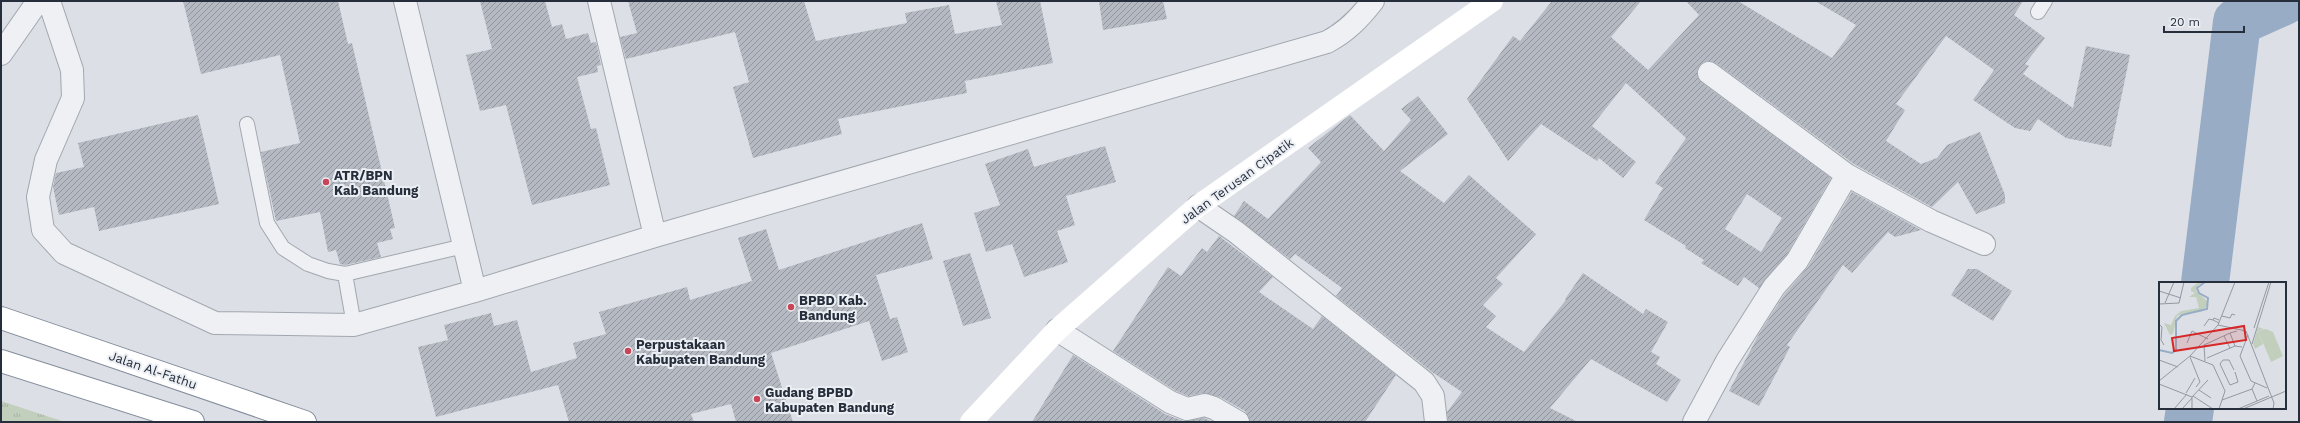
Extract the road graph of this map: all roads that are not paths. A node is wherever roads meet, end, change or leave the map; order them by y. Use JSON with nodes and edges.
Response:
{"nodes":[{"id":1,"x":38,"y":1,"type":"edge"},
{"id":2,"x":49,"y":1,"type":"edge"},
{"id":3,"x":405,"y":1,"type":"edge"},
{"id":4,"x":600,"y":1,"type":"edge"},
{"id":5,"x":1373,"y":1,"type":"edge"},
{"id":6,"x":1492,"y":1,"type":"edge"},
{"id":7,"x":1,"y":54,"type":"edge"},
{"id":8,"x":1709,"y":72,"type":"dead end"},
{"id":9,"x":247,"y":124,"type":"dead end"},
{"id":10,"x":1847,"y":175,"type":"junction"},
{"id":11,"x":1198,"y":206,"type":"junction"},
{"id":12,"x":656,"y":236,"type":"junction"},
{"id":13,"x":1984,"y":244,"type":"dead end"},
{"id":14,"x":464,"y":246,"type":"junction"},
{"id":15,"x":345,"y":274,"type":"junction"},
{"id":16,"x":475,"y":291,"type":"junction"},
{"id":17,"x":1,"y":318,"type":"edge"},
{"id":18,"x":354,"y":325,"type":"junction"},
{"id":19,"x":1057,"y":330,"type":"junction"},
{"id":20,"x":1,"y":361,"type":"edge"},
{"id":21,"x":193,"y":422,"type":"edge"},
{"id":22,"x":305,"y":422,"type":"edge"},
{"id":23,"x":971,"y":422,"type":"edge"},
{"id":24,"x":1238,"y":422,"type":"edge"},
{"id":25,"x":1436,"y":422,"type":"edge"},
{"id":26,"x":1694,"y":422,"type":"edge"}],
"edges":[{"from":1,"to":7,"type":"street"},
{"from":2,"to":18,"type":"street"},
{"from":3,"to":14,"type":"street"},
{"from":4,"to":12,"type":"street"},
{"from":5,"to":12,"type":"street"},
{"from":6,"to":11,"type":"main road","name":"Jalan Terusan Cipatik"},
{"from":8,"to":10,"type":"street"},
{"from":9,"to":15,"type":"lane"},
{"from":10,"to":13,"type":"street"},
{"from":10,"to":26,"type":"street"},
{"from":11,"to":19,"type":"main road","name":"Jalan Terusan Cipatik"},
{"from":11,"to":25,"type":"street"},
{"from":12,"to":16,"type":"street"},
{"from":14,"to":15,"type":"lane"},
{"from":14,"to":16,"type":"street"},
{"from":15,"to":18,"type":"lane"},
{"from":16,"to":18,"type":"street"},
{"from":17,"to":22,"type":"main road","name":"Jalan Al-Fathu"},
{"from":19,"to":23,"type":"main road","name":"Jalan Terusan Cipatik"},
{"from":19,"to":24,"type":"street"},
{"from":20,"to":21,"type":"main road"}]}
